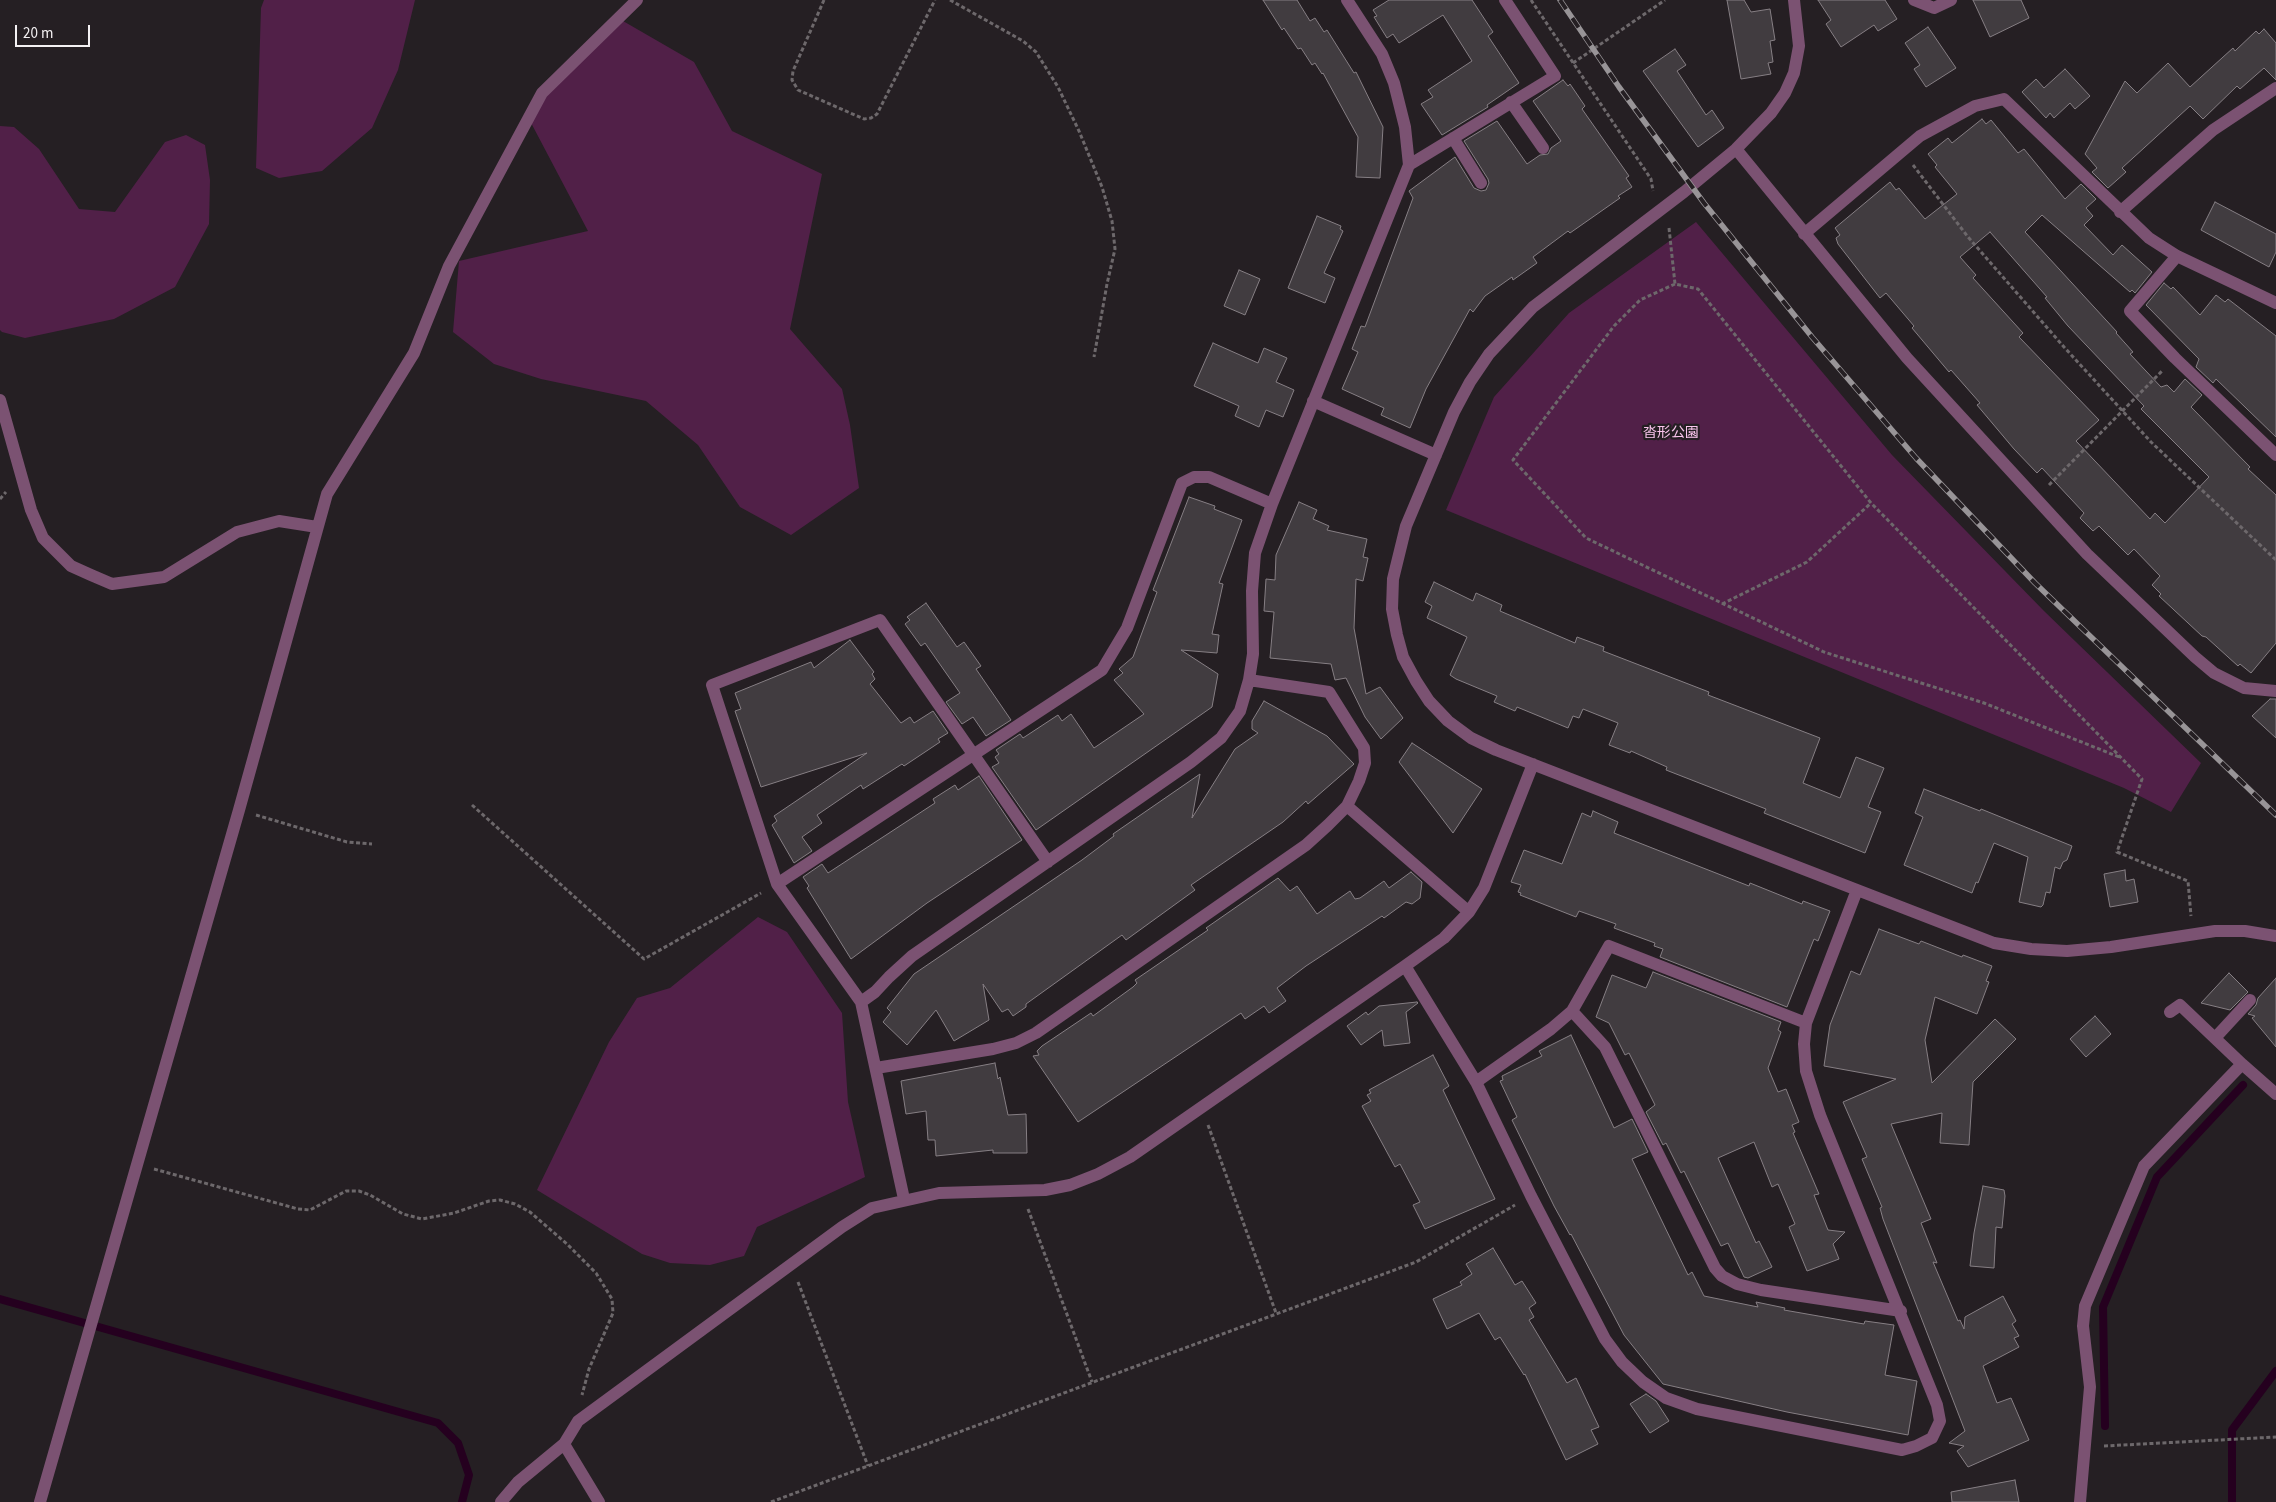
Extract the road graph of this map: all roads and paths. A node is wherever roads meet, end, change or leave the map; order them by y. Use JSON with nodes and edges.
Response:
{"nodes":[{"id":1,"x":638,"y":0,"type":"edge"},
{"id":2,"x":824,"y":0,"type":"edge"},
{"id":3,"x":935,"y":0,"type":"edge"},
{"id":4,"x":950,"y":0,"type":"edge"},
{"id":5,"x":1347,"y":0,"type":"edge"},
{"id":6,"x":1504,"y":0,"type":"edge"},
{"id":7,"x":1531,"y":0,"type":"edge"},
{"id":8,"x":1666,"y":0,"type":"edge"},
{"id":9,"x":1794,"y":0,"type":"edge"},
{"id":10,"x":1914,"y":0,"type":"edge"},
{"id":11,"x":1951,"y":0,"type":"edge"},
{"id":12,"x":1573,"y":63,"type":"junction"},
{"id":13,"x":1555,"y":76,"type":"junction"},
{"id":14,"x":2276,"y":88,"type":"edge"},
{"id":15,"x":1511,"y":102,"type":"junction"},
{"id":16,"x":1453,"y":138,"type":"junction"},
{"id":17,"x":1543,"y":148,"type":"dead end"},
{"id":18,"x":1736,"y":149,"type":"junction"},
{"id":19,"x":1902,"y":151,"type":"junction"},
{"id":20,"x":1409,"y":165,"type":"junction"},
{"id":21,"x":1481,"y":183,"type":"dead end"},
{"id":22,"x":1654,"y":200,"type":"dead end"},
{"id":23,"x":2120,"y":212,"type":"junction"},
{"id":24,"x":1668,"y":219,"type":"dead end"},
{"id":25,"x":1804,"y":234,"type":"junction"},
{"id":26,"x":2177,"y":256,"type":"junction"},
{"id":27,"x":1675,"y":284,"type":"junction"},
{"id":28,"x":2276,"y":303,"type":"edge"},
{"id":29,"x":1094,"y":357,"type":"dead end"},
{"id":30,"x":2175,"y":358,"type":"junction"},
{"id":31,"x":0,"y":400,"type":"edge"},
{"id":32,"x":1313,"y":401,"type":"junction"},
{"id":33,"x":2123,"y":411,"type":"junction"},
{"id":34,"x":1436,"y":455,"type":"junction"},
{"id":35,"x":2276,"y":455,"type":"edge"},
{"id":36,"x":2036,"y":498,"type":"junction"},
{"id":37,"x":1872,"y":503,"type":"junction"},
{"id":38,"x":1272,"y":504,"type":"junction"},
{"id":39,"x":317,"y":527,"type":"junction"},
{"id":40,"x":2276,"y":560,"type":"edge"},
{"id":41,"x":1722,"y":604,"type":"junction"},
{"id":42,"x":1249,"y":680,"type":"junction"},
{"id":43,"x":2276,"y":691,"type":"edge"},
{"id":44,"x":973,"y":755,"type":"junction"},
{"id":45,"x":2121,"y":758,"type":"junction"},
{"id":46,"x":1533,"y":764,"type":"junction"},
{"id":47,"x":472,"y":805,"type":"dead end"},
{"id":48,"x":1347,"y":806,"type":"junction"},
{"id":49,"x":239,"y":810,"type":"junction"},
{"id":50,"x":372,"y":844,"type":"dead end"},
{"id":51,"x":1048,"y":862,"type":"junction"},
{"id":52,"x":777,"y":884,"type":"junction"},
{"id":53,"x":1857,"y":890,"type":"junction"},
{"id":54,"x":2190,"y":902,"type":"dead end"},
{"id":55,"x":1469,"y":912,"type":"junction"},
{"id":56,"x":2276,"y":936,"type":"edge"},
{"id":57,"x":1405,"y":966,"type":"junction"},
{"id":58,"x":2250,"y":1000,"type":"dead end"},
{"id":59,"x":861,"y":1002,"type":"junction"},
{"id":60,"x":1572,"y":1011,"type":"junction"},
{"id":61,"x":2170,"y":1012,"type":"dead end"},
{"id":62,"x":1806,"y":1023,"type":"junction"},
{"id":63,"x":2215,"y":1038,"type":"junction"},
{"id":64,"x":2242,"y":1064,"type":"junction"},
{"id":65,"x":876,"y":1068,"type":"junction"},
{"id":66,"x":1476,"y":1082,"type":"junction"},
{"id":67,"x":2276,"y":1094,"type":"edge"},
{"id":68,"x":1202,"y":1108,"type":"junction"},
{"id":69,"x":137,"y":1164,"type":"junction"},
{"id":70,"x":1022,"y":1192,"type":"junction"},
{"id":71,"x":1531,"y":1196,"type":"junction"},
{"id":72,"x":904,"y":1199,"type":"junction"},
{"id":73,"x":791,"y":1265,"type":"junction"},
{"id":74,"x":1901,"y":1311,"type":"junction"},
{"id":75,"x":1276,"y":1313,"type":"junction"},
{"id":76,"x":1092,"y":1382,"type":"junction"},
{"id":77,"x":578,"y":1420,"type":"junction"},
{"id":78,"x":2276,"y":1437,"type":"edge"},
{"id":79,"x":564,"y":1444,"type":"junction"},
{"id":80,"x":2086,"y":1447,"type":"junction"},
{"id":81,"x":868,"y":1466,"type":"junction"},
{"id":82,"x":40,"y":1502,"type":"edge"},
{"id":83,"x":501,"y":1502,"type":"edge"},
{"id":84,"x":599,"y":1502,"type":"edge"},
{"id":85,"x":771,"y":1502,"type":"edge"},
{"id":86,"x":2080,"y":1502,"type":"edge"}],
"edges":[{"from":1,"to":39,"type":"street"},
{"from":2,"to":3,"type":"path"},
{"from":4,"to":29,"type":"path"},
{"from":5,"to":20,"type":"street"},
{"from":6,"to":13,"type":"street"},
{"from":7,"to":12,"type":"path"},
{"from":8,"to":12,"type":"path"},
{"from":9,"to":18,"type":"street"},
{"from":10,"to":11,"type":"street"},
{"from":12,"to":13,"type":"path"},
{"from":12,"to":22,"type":"path"},
{"from":13,"to":15,"type":"street"},
{"from":14,"to":23,"type":"street"},
{"from":15,"to":16,"type":"street"},
{"from":15,"to":17,"type":"street"},
{"from":16,"to":20,"type":"street"},
{"from":16,"to":21,"type":"street"},
{"from":18,"to":25,"type":"street"},
{"from":18,"to":34,"type":"street"},
{"from":19,"to":23,"type":"street"},
{"from":19,"to":25,"type":"street"},
{"from":19,"to":33,"type":"path"},
{"from":20,"to":32,"type":"street"},
{"from":23,"to":26,"type":"street"},
{"from":24,"to":27,"type":"path"},
{"from":25,"to":36,"type":"street"},
{"from":26,"to":28,"type":"street"},
{"from":26,"to":30,"type":"street"},
{"from":27,"to":37,"type":"path"},
{"from":27,"to":41,"type":"path"},
{"from":30,"to":33,"type":"path"},
{"from":30,"to":35,"type":"street"},
{"from":31,"to":39,"type":"street"},
{"from":32,"to":34,"type":"street"},
{"from":32,"to":38,"type":"street"},
{"from":33,"to":36,"type":"path"},
{"from":33,"to":40,"type":"path"},
{"from":34,"to":46,"type":"street"},
{"from":36,"to":43,"type":"street"},
{"from":37,"to":41,"type":"path"},
{"from":37,"to":45,"type":"path"},
{"from":38,"to":42,"type":"street"},
{"from":38,"to":44,"type":"street"},
{"from":39,"to":49,"type":"street"},
{"from":41,"to":45,"type":"path"},
{"from":42,"to":48,"type":"street"},
{"from":42,"to":51,"type":"street"},
{"from":44,"to":51,"type":"street"},
{"from":44,"to":52,"type":"street"},
{"from":44,"to":52,"type":"street"},
{"from":45,"to":54,"type":"path"},
{"from":46,"to":53,"type":"street"},
{"from":46,"to":55,"type":"street"},
{"from":47,"to":52,"type":"path"},
{"from":48,"to":55,"type":"street"},
{"from":48,"to":65,"type":"street"},
{"from":49,"to":50,"type":"path"},
{"from":49,"to":69,"type":"street"},
{"from":51,"to":59,"type":"street"},
{"from":52,"to":59,"type":"street"},
{"from":53,"to":56,"type":"street"},
{"from":53,"to":62,"type":"street"},
{"from":55,"to":57,"type":"street"},
{"from":57,"to":66,"type":"street"},
{"from":57,"to":68,"type":"street"},
{"from":58,"to":63,"type":"street"},
{"from":59,"to":65,"type":"street"},
{"from":60,"to":62,"type":"street"},
{"from":60,"to":66,"type":"street"},
{"from":60,"to":74,"type":"street"},
{"from":61,"to":63,"type":"street"},
{"from":62,"to":74,"type":"street"},
{"from":63,"to":64,"type":"street"},
{"from":64,"to":67,"type":"street"},
{"from":64,"to":80,"type":"street"},
{"from":65,"to":72,"type":"street"},
{"from":66,"to":71,"type":"street"},
{"from":68,"to":70,"type":"street"},
{"from":68,"to":75,"type":"path"},
{"from":69,"to":77,"type":"path"},
{"from":69,"to":82,"type":"street"},
{"from":70,"to":72,"type":"street"},
{"from":70,"to":76,"type":"path"},
{"from":71,"to":74,"type":"street"},
{"from":71,"to":75,"type":"path"},
{"from":72,"to":73,"type":"street"},
{"from":73,"to":77,"type":"street"},
{"from":73,"to":81,"type":"path"},
{"from":75,"to":76,"type":"path"},
{"from":76,"to":81,"type":"path"},
{"from":77,"to":79,"type":"street"},
{"from":78,"to":80,"type":"path"},
{"from":79,"to":83,"type":"street"},
{"from":79,"to":84,"type":"street"},
{"from":80,"to":86,"type":"street"},
{"from":81,"to":85,"type":"path"}]}
